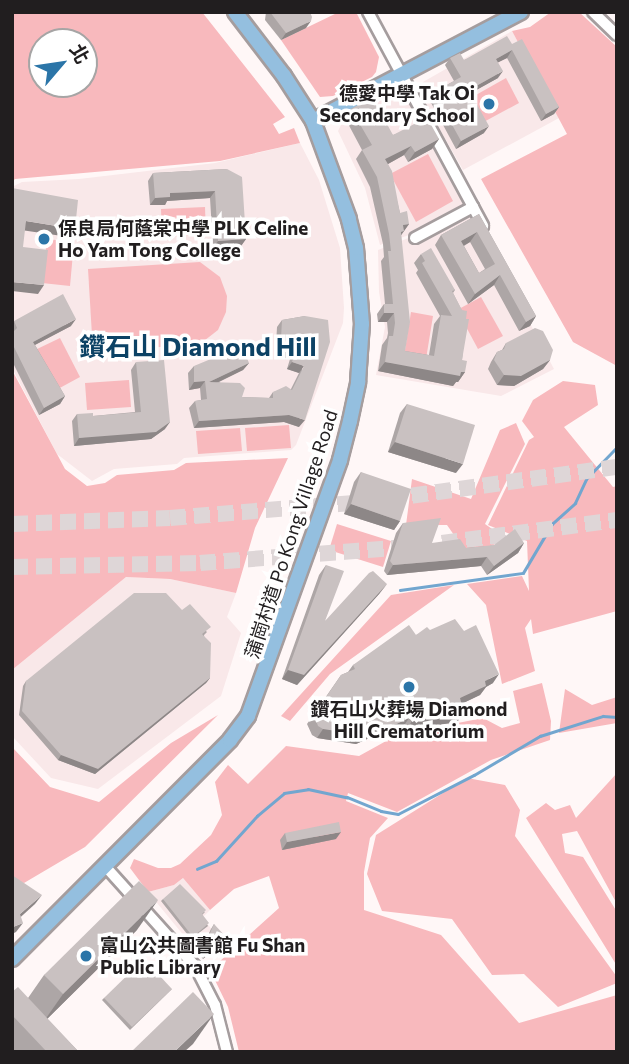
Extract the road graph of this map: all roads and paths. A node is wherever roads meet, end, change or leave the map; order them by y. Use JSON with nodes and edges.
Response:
{"nodes":[{"id":1,"x":235,"y":12,"type":"edge"},
{"id":2,"x":368,"y":12,"type":"edge"},
{"id":3,"x":521,"y":12,"type":"edge"},
{"id":4,"x":593,"y":12,"type":"edge"},
{"id":5,"x":617,"y":34,"type":"edge"},
{"id":6,"x":401,"y":76,"type":"junction"},
{"id":7,"x":313,"y":121,"type":"junction"},
{"id":8,"x":473,"y":207,"type":"junction"},
{"id":9,"x":415,"y":238,"type":"dead end"},
{"id":10,"x":491,"y":241,"type":"edge"},
{"id":11,"x":104,"y":866,"type":"junction"},
{"id":12,"x":12,"y":959,"type":"edge"},
{"id":13,"x":227,"y":1052,"type":"edge"}],
"edges":[{"from":1,"to":7,"type":"main road","name":"蒲崗村道 Po Kong Village Road"},
{"from":2,"to":6,"type":"street"},
{"from":3,"to":6,"type":"main road"},
{"from":4,"to":5,"type":"street"},
{"from":6,"to":7,"type":"main road"},
{"from":6,"to":8,"type":"street"},
{"from":7,"to":11,"type":"main road","name":"蒲崗村道 Po Kong Village Road"},
{"from":8,"to":9,"type":"street"},
{"from":8,"to":10,"type":"street"},
{"from":11,"to":12,"type":"main road","name":"蒲崗村道 Po Kong Village Road"},
{"from":11,"to":13,"type":"street"}]}
